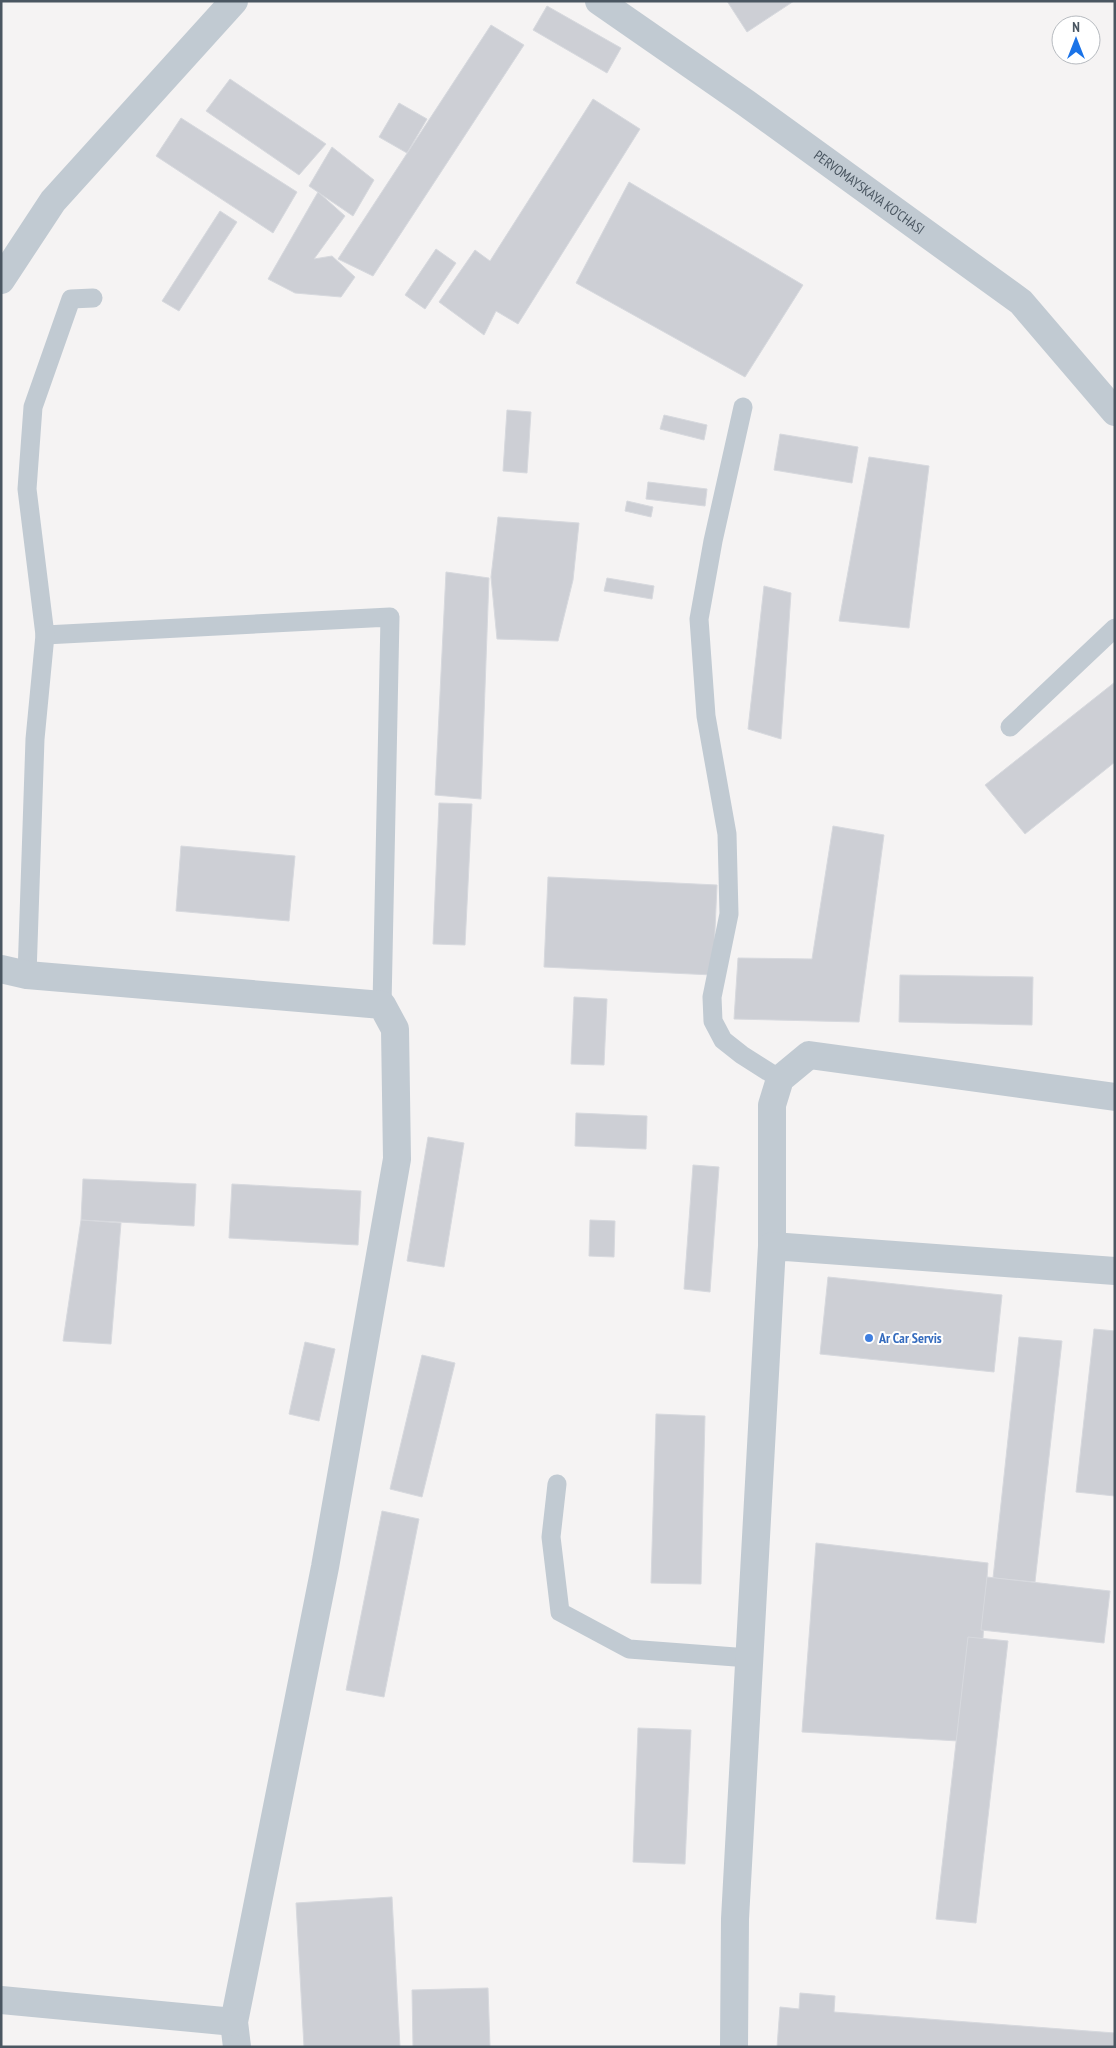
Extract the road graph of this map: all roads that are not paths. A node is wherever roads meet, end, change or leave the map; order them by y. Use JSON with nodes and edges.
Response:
{"nodes":[{"id":1,"x":234,"y":1,"type":"edge"},
{"id":2,"x":599,"y":1,"type":"edge"},
{"id":3,"x":1,"y":280,"type":"edge"},
{"id":4,"x":93,"y":298,"type":"dead end"},
{"id":5,"x":743,"y":408,"type":"dead end"},
{"id":6,"x":1115,"y":412,"type":"edge"},
{"id":7,"x":1115,"y":628,"type":"edge"},
{"id":8,"x":45,"y":635,"type":"junction"},
{"id":9,"x":1010,"y":727,"type":"dead end"},
{"id":10,"x":1,"y":969,"type":"edge"},
{"id":11,"x":28,"y":974,"type":"junction"},
{"id":12,"x":382,"y":1005,"type":"junction"},
{"id":13,"x":780,"y":1079,"type":"junction"},
{"id":14,"x":1115,"y":1097,"type":"edge"},
{"id":15,"x":772,"y":1246,"type":"junction"},
{"id":16,"x":1115,"y":1272,"type":"edge"},
{"id":17,"x":557,"y":1484,"type":"dead end"},
{"id":18,"x":749,"y":1658,"type":"junction"},
{"id":19,"x":1,"y":2000,"type":"edge"},
{"id":20,"x":235,"y":2035,"type":"edge"},
{"id":21,"x":734,"y":2047,"type":"edge"}],
"edges":[{"from":1,"to":3,"type":"street"},
{"from":2,"to":6,"type":"street","name":"PERVOMAYSKAYA KO'CHASI"},
{"from":4,"to":8,"type":"lane"},
{"from":5,"to":13,"type":"lane"},
{"from":7,"to":9,"type":"lane"},
{"from":8,"to":11,"type":"lane"},
{"from":8,"to":12,"type":"lane"},
{"from":10,"to":11,"type":"street"},
{"from":11,"to":12,"type":"street"},
{"from":12,"to":20,"type":"street"},
{"from":13,"to":14,"type":"street"},
{"from":13,"to":15,"type":"street"},
{"from":15,"to":16,"type":"street"},
{"from":15,"to":18,"type":"street"},
{"from":17,"to":18,"type":"lane"},
{"from":18,"to":21,"type":"street"},
{"from":19,"to":20,"type":"street"}]}
